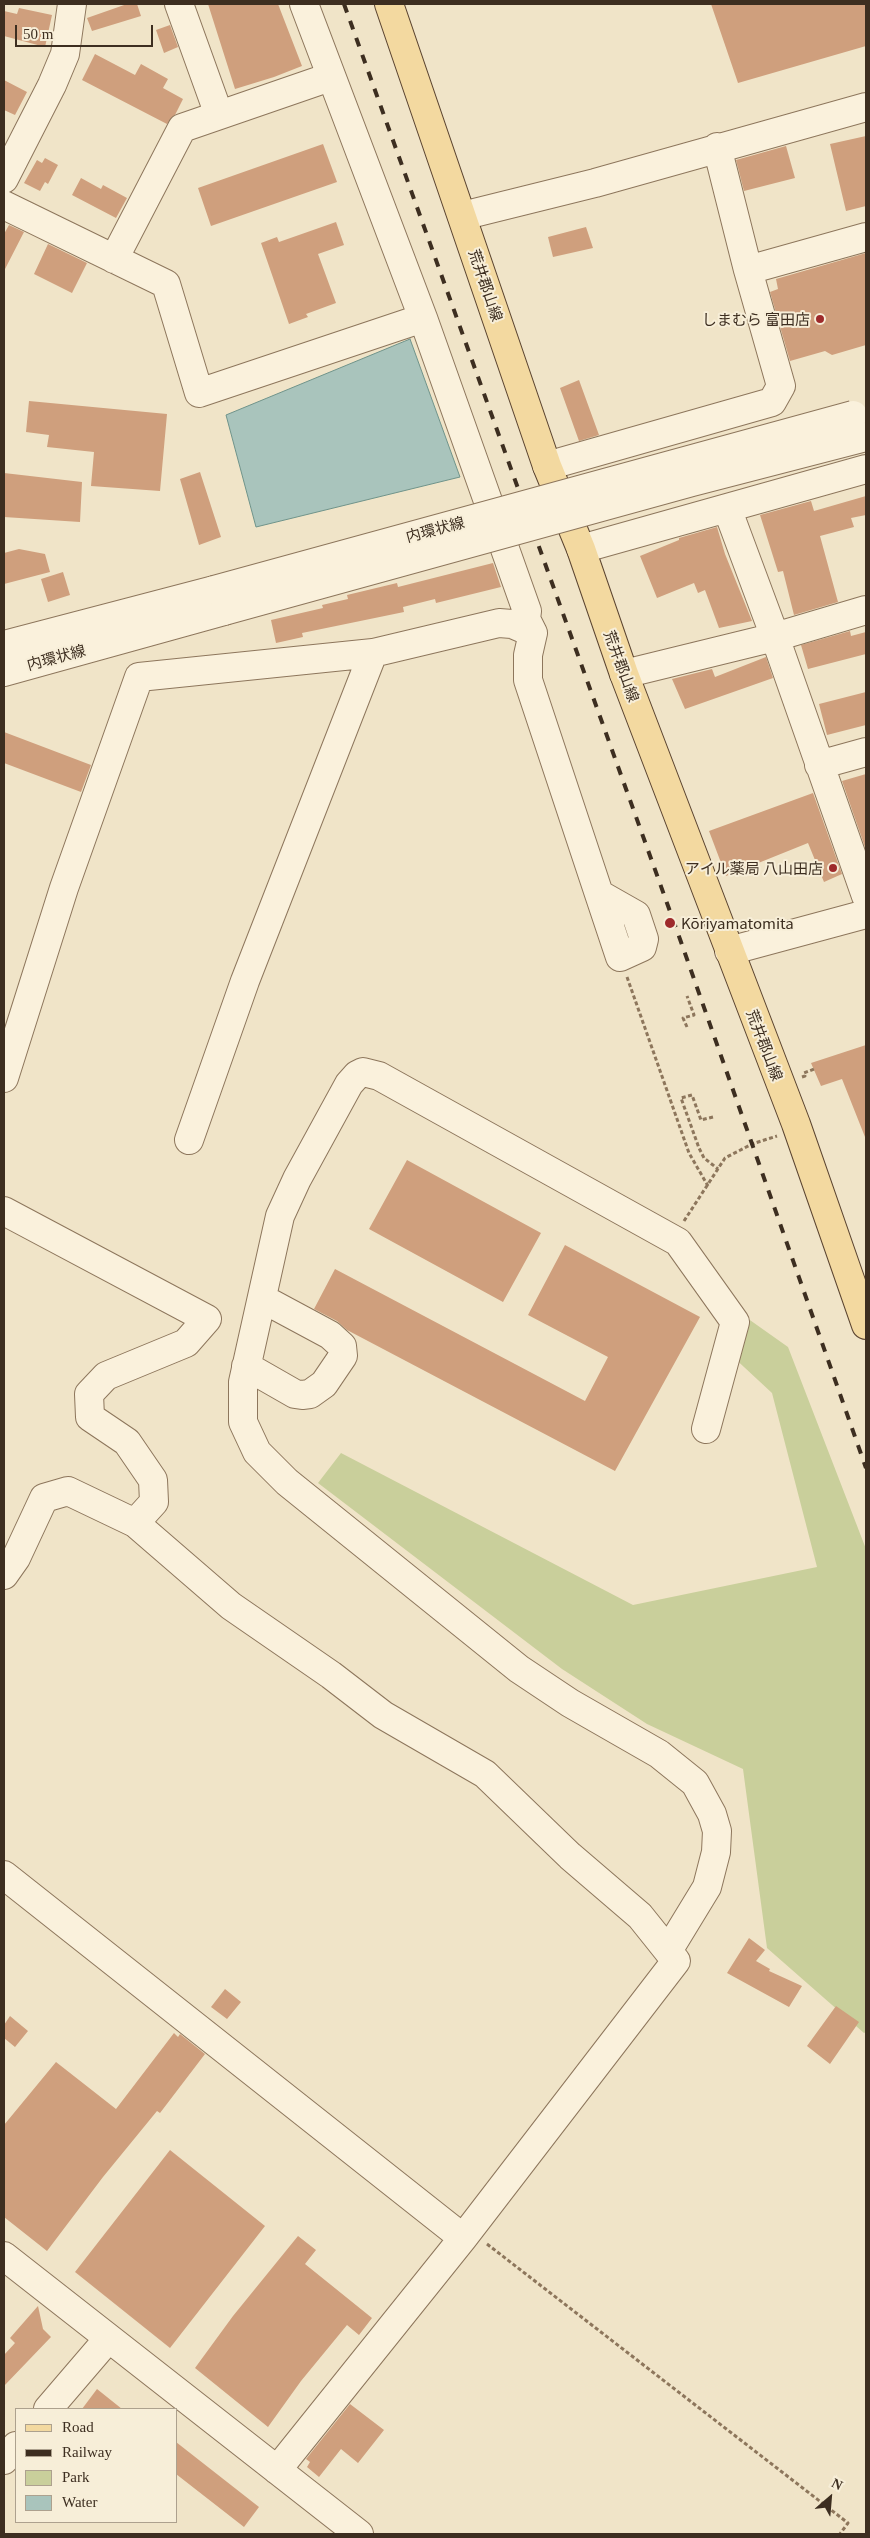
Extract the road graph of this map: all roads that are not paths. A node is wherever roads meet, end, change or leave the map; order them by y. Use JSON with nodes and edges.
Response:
{"nodes":[{"id":1,"x":72,"y":4,"type":"edge"},
{"id":2,"x":179,"y":4,"type":"edge"},
{"id":3,"x":304,"y":4,"type":"edge"},
{"id":4,"x":389,"y":4,"type":"edge"},
{"id":5,"x":330,"y":77,"type":"junction"},
{"id":6,"x":866,"y":106,"type":"edge"},
{"id":7,"x":219,"y":115,"type":"junction"},
{"id":8,"x":717,"y":147,"type":"junction"},
{"id":9,"x":4,"y":180,"type":"edge"},
{"id":10,"x":4,"y":205,"type":"edge"},
{"id":11,"x":462,"y":216,"type":"junction"},
{"id":12,"x":866,"y":237,"type":"edge"},
{"id":13,"x":114,"y":259,"type":"junction"},
{"id":14,"x":748,"y":270,"type":"junction"},
{"id":15,"x":423,"y":318,"type":"junction"},
{"id":16,"x":862,"y":421,"type":"edge"},
{"id":17,"x":547,"y":466,"type":"junction"},
{"id":18,"x":866,"y":469,"type":"edge"},
{"id":19,"x":727,"y":508,"type":"junction"},
{"id":20,"x":581,"y":549,"type":"junction"},
{"id":21,"x":219,"y":601,"type":"junction"},
{"id":22,"x":866,"y":610,"type":"edge"},
{"id":23,"x":533,"y":633,"type":"junction"},
{"id":24,"x":775,"y":637,"type":"junction"},
{"id":25,"x":4,"y":645,"type":"edge"},
{"id":26,"x":373,"y":653,"type":"junction"},
{"id":27,"x":4,"y":672,"type":"edge"},
{"id":28,"x":624,"y":674,"type":"junction"},
{"id":29,"x":866,"y":752,"type":"edge"},
{"id":30,"x":820,"y":765,"type":"junction"},
{"id":31,"x":866,"y":896,"type":"edge"},
{"id":32,"x":866,"y":914,"type":"edge"},
{"id":33,"x":729,"y":951,"type":"junction"},
{"id":34,"x":620,"y":957,"type":"road end"},
{"id":35,"x":4,"y":1078,"type":"edge"},
{"id":36,"x":189,"y":1140,"type":"dead end"},
{"id":37,"x":4,"y":1211,"type":"edge"},
{"id":38,"x":263,"y":1299,"type":"junction"},
{"id":39,"x":866,"y":1325,"type":"edge"},
{"id":40,"x":246,"y":1366,"type":"junction"},
{"id":41,"x":706,"y":1429,"type":"dead end"},
{"id":42,"x":135,"y":1523,"type":"junction"},
{"id":43,"x":4,"y":1575,"type":"edge"},
{"id":44,"x":4,"y":1876,"type":"edge"},
{"id":45,"x":672,"y":1956,"type":"junction"},
{"id":46,"x":466,"y":2234,"type":"junction"},
{"id":47,"x":7,"y":2264,"type":"edge"},
{"id":48,"x":108,"y":2339,"type":"junction"},
{"id":49,"x":49,"y":2408,"type":"edge"},
{"id":50,"x":15,"y":2447,"type":"edge"},
{"id":51,"x":4,"y":2460,"type":"edge"},
{"id":52,"x":277,"y":2470,"type":"junction"},
{"id":53,"x":344,"y":2530,"type":"edge"}],
"edges":[{"from":1,"to":9,"type":"street"},
{"from":2,"to":7,"type":"street"},
{"from":3,"to":5,"type":"street"},
{"from":4,"to":11,"type":"main road","name":"荒井郡山線"},
{"from":5,"to":7,"type":"street"},
{"from":5,"to":15,"type":"street"},
{"from":6,"to":8,"type":"street"},
{"from":7,"to":13,"type":"street"},
{"from":8,"to":11,"type":"street"},
{"from":8,"to":14,"type":"street"},
{"from":10,"to":13,"type":"street"},
{"from":11,"to":17,"type":"main road","name":"荒井郡山線"},
{"from":12,"to":14,"type":"street"},
{"from":13,"to":15,"type":"street"},
{"from":14,"to":17,"type":"street"},
{"from":15,"to":23,"type":"street"},
{"from":16,"to":21,"type":"street","bridge":true},
{"from":17,"to":20,"type":"main road","name":"荒井郡山線"},
{"from":18,"to":19,"type":"street"},
{"from":19,"to":20,"type":"street"},
{"from":19,"to":24,"type":"street"},
{"from":20,"to":28,"type":"main road","name":"荒井郡山線"},
{"from":21,"to":25,"type":"street","name":"内環状線"},
{"from":21,"to":27,"type":"street","name":"内環状線"},
{"from":22,"to":24,"type":"street"},
{"from":23,"to":26,"type":"street"},
{"from":23,"to":34,"type":"street"},
{"from":24,"to":28,"type":"street"},
{"from":24,"to":30,"type":"street"},
{"from":26,"to":35,"type":"street"},
{"from":26,"to":36,"type":"street"},
{"from":28,"to":33,"type":"main road","name":"荒井郡山線"},
{"from":29,"to":30,"type":"street"},
{"from":30,"to":31,"type":"street"},
{"from":32,"to":33,"type":"street"},
{"from":33,"to":39,"type":"main road","name":"荒井郡山線"},
{"from":37,"to":42,"type":"street"},
{"from":38,"to":40,"type":"street"},
{"from":38,"to":40,"type":"street"},
{"from":38,"to":41,"type":"street"},
{"from":40,"to":45,"type":"street"},
{"from":42,"to":43,"type":"street"},
{"from":42,"to":45,"type":"street"},
{"from":44,"to":46,"type":"street"},
{"from":45,"to":46,"type":"street"},
{"from":46,"to":52,"type":"street"},
{"from":47,"to":48,"type":"street"},
{"from":48,"to":49,"type":"street"},
{"from":48,"to":52,"type":"street"},
{"from":50,"to":51,"type":"street"},
{"from":52,"to":53,"type":"street"}]}
